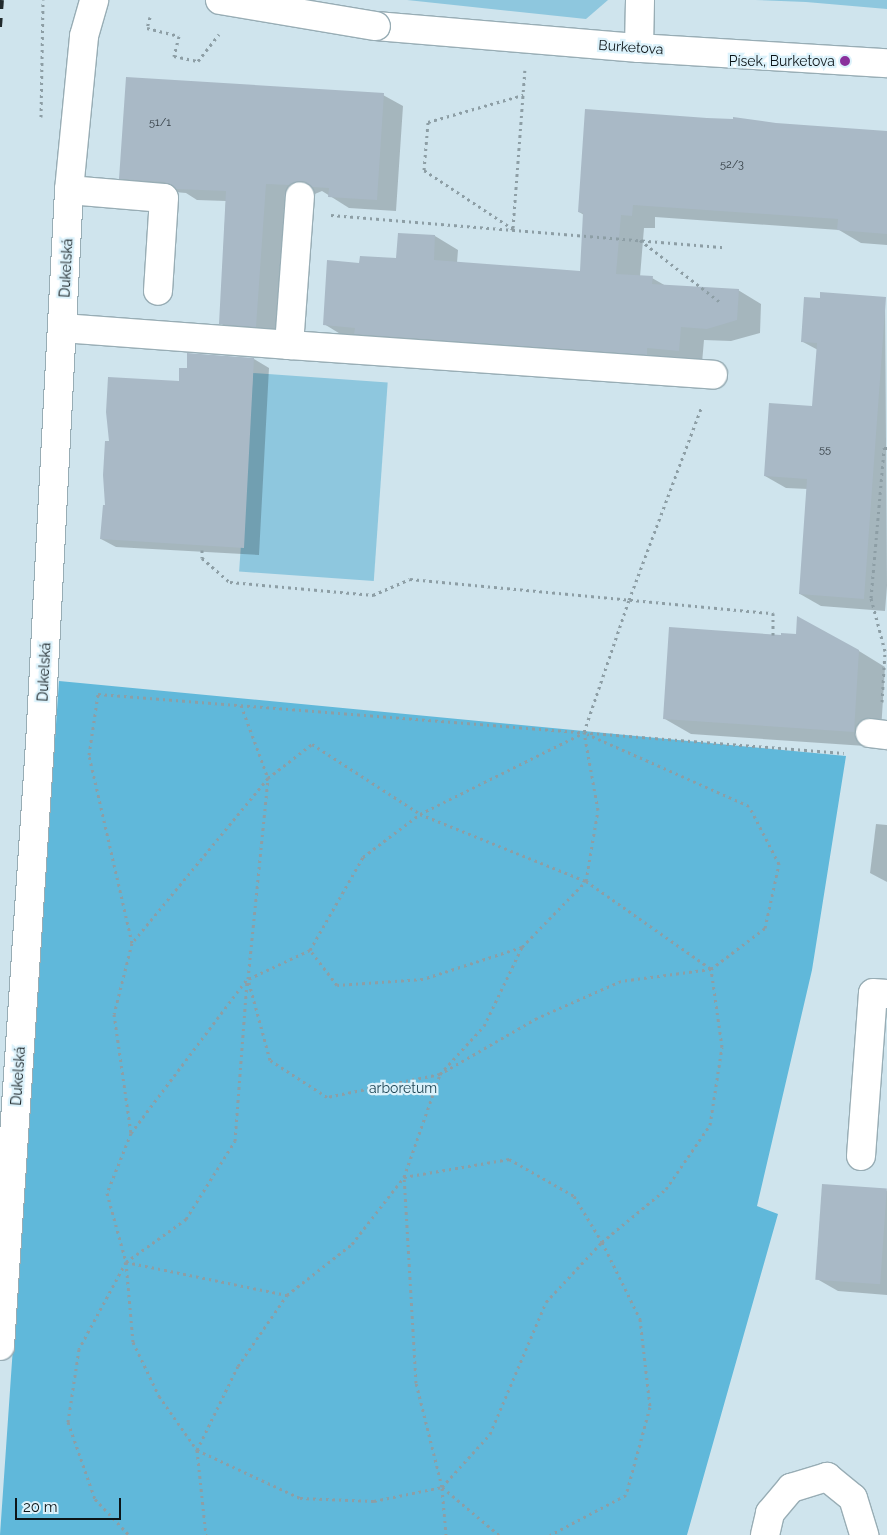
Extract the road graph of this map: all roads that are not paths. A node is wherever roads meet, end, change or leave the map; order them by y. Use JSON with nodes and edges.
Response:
{"nodes":[{"id":1,"x":94,"y":0,"type":"edge"},
{"id":2,"x":220,"y":0,"type":"edge"},
{"id":3,"x":640,"y":0,"type":"edge"},
{"id":4,"x":639,"y":48,"type":"junction"},
{"id":5,"x":887,"y":63,"type":"edge"},
{"id":6,"x":70,"y":190,"type":"junction"},
{"id":7,"x":299,"y":204,"type":"road end"},
{"id":8,"x":158,"y":291,"type":"dead end"},
{"id":9,"x":63,"y":328,"type":"junction"},
{"id":10,"x":289,"y":345,"type":"junction"},
{"id":11,"x":714,"y":375,"type":"road end"},
{"id":12,"x":887,"y":994,"type":"edge"},
{"id":13,"x":861,"y":1156,"type":"dead end"},
{"id":14,"x":0,"y":1346,"type":"edge"},
{"id":15,"x":765,"y":1535,"type":"edge"},
{"id":16,"x":864,"y":1535,"type":"edge"}],
"edges":[{"from":1,"to":6,"type":"street","name":"Dukelská"},
{"from":2,"to":4,"type":"street","name":"Burketova","bridge":true},
{"from":3,"to":4,"type":"street"},
{"from":4,"to":5,"type":"street","name":"Burketova"},
{"from":6,"to":8,"type":"street"},
{"from":6,"to":9,"type":"street","name":"Dukelská"},
{"from":7,"to":10,"type":"street"},
{"from":9,"to":10,"type":"street"},
{"from":9,"to":14,"type":"street","name":"Dukelská"},
{"from":10,"to":11,"type":"street"},
{"from":12,"to":13,"type":"street"},
{"from":15,"to":16,"type":"street"}]}
